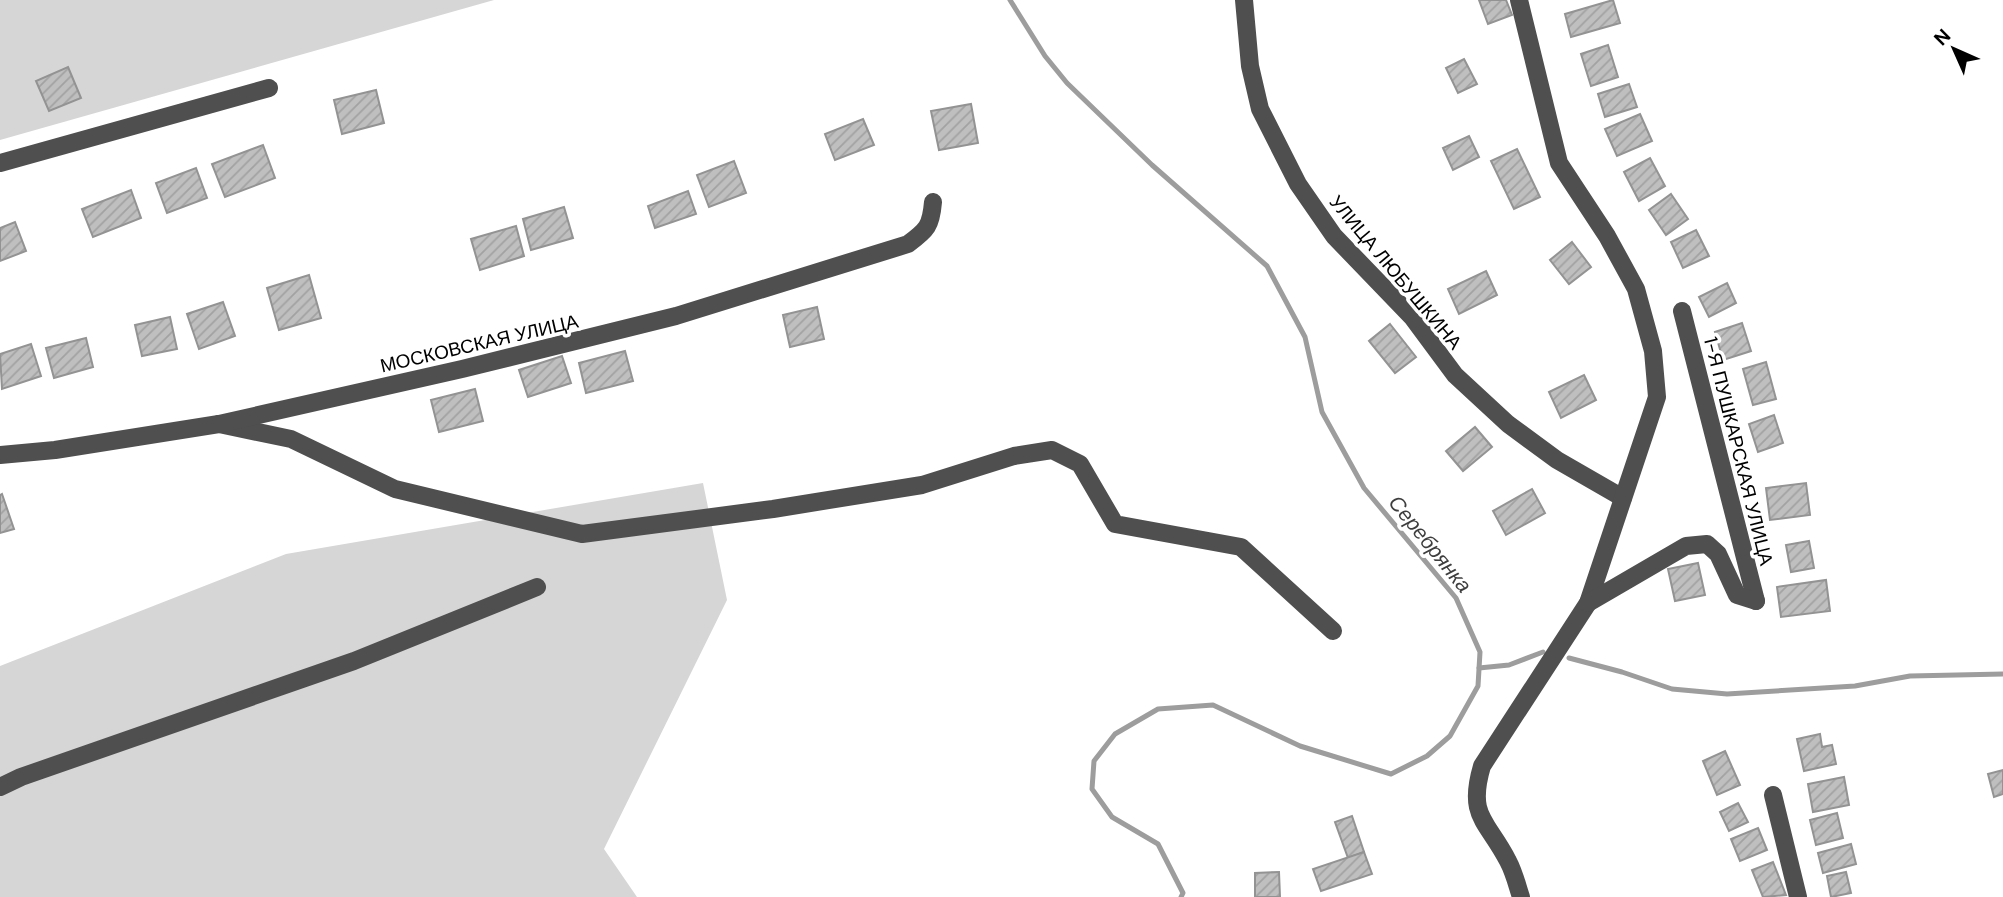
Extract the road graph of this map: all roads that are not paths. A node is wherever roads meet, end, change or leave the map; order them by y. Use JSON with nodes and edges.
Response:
{"nodes":[{"id":1,"x":1244,"y":0,"type":"edge"},
{"id":2,"x":1519,"y":0,"type":"edge"},
{"id":3,"x":268,"y":88,"type":"dead end"},
{"id":4,"x":0,"y":163,"type":"edge"},
{"id":5,"x":933,"y":202,"type":"dead end"},
{"id":6,"x":1682,"y":311,"type":"dead end"},
{"id":7,"x":219,"y":424,"type":"junction"},
{"id":8,"x":0,"y":455,"type":"edge"},
{"id":9,"x":1623,"y":498,"type":"junction"},
{"id":10,"x":537,"y":587,"type":"dead end"},
{"id":11,"x":1588,"y":603,"type":"junction"},
{"id":12,"x":1333,"y":631,"type":"dead end"},
{"id":13,"x":0,"y":787,"type":"edge"},
{"id":14,"x":1773,"y":795,"type":"dead end"},
{"id":15,"x":1521,"y":897,"type":"edge"},
{"id":16,"x":1798,"y":897,"type":"edge"}],
"edges":[{"from":1,"to":9,"type":"street","name":"УЛИЦА ЛЮБУШКИНА"},
{"from":2,"to":9,"type":"street"},
{"from":3,"to":4,"type":"street"},
{"from":5,"to":7,"type":"street","name":"МОСКОВСКАЯ УЛИЦА"},
{"from":6,"to":11,"type":"street","name":"1-Я ПУШКАРСКАЯ УЛИЦА"},
{"from":7,"to":8,"type":"street","name":"МОСКОВСКАЯ УЛИЦА"},
{"from":7,"to":12,"type":"street"},
{"from":9,"to":11,"type":"street"},
{"from":10,"to":13,"type":"street"},
{"from":11,"to":15,"type":"street"},
{"from":14,"to":16,"type":"street"}]}
